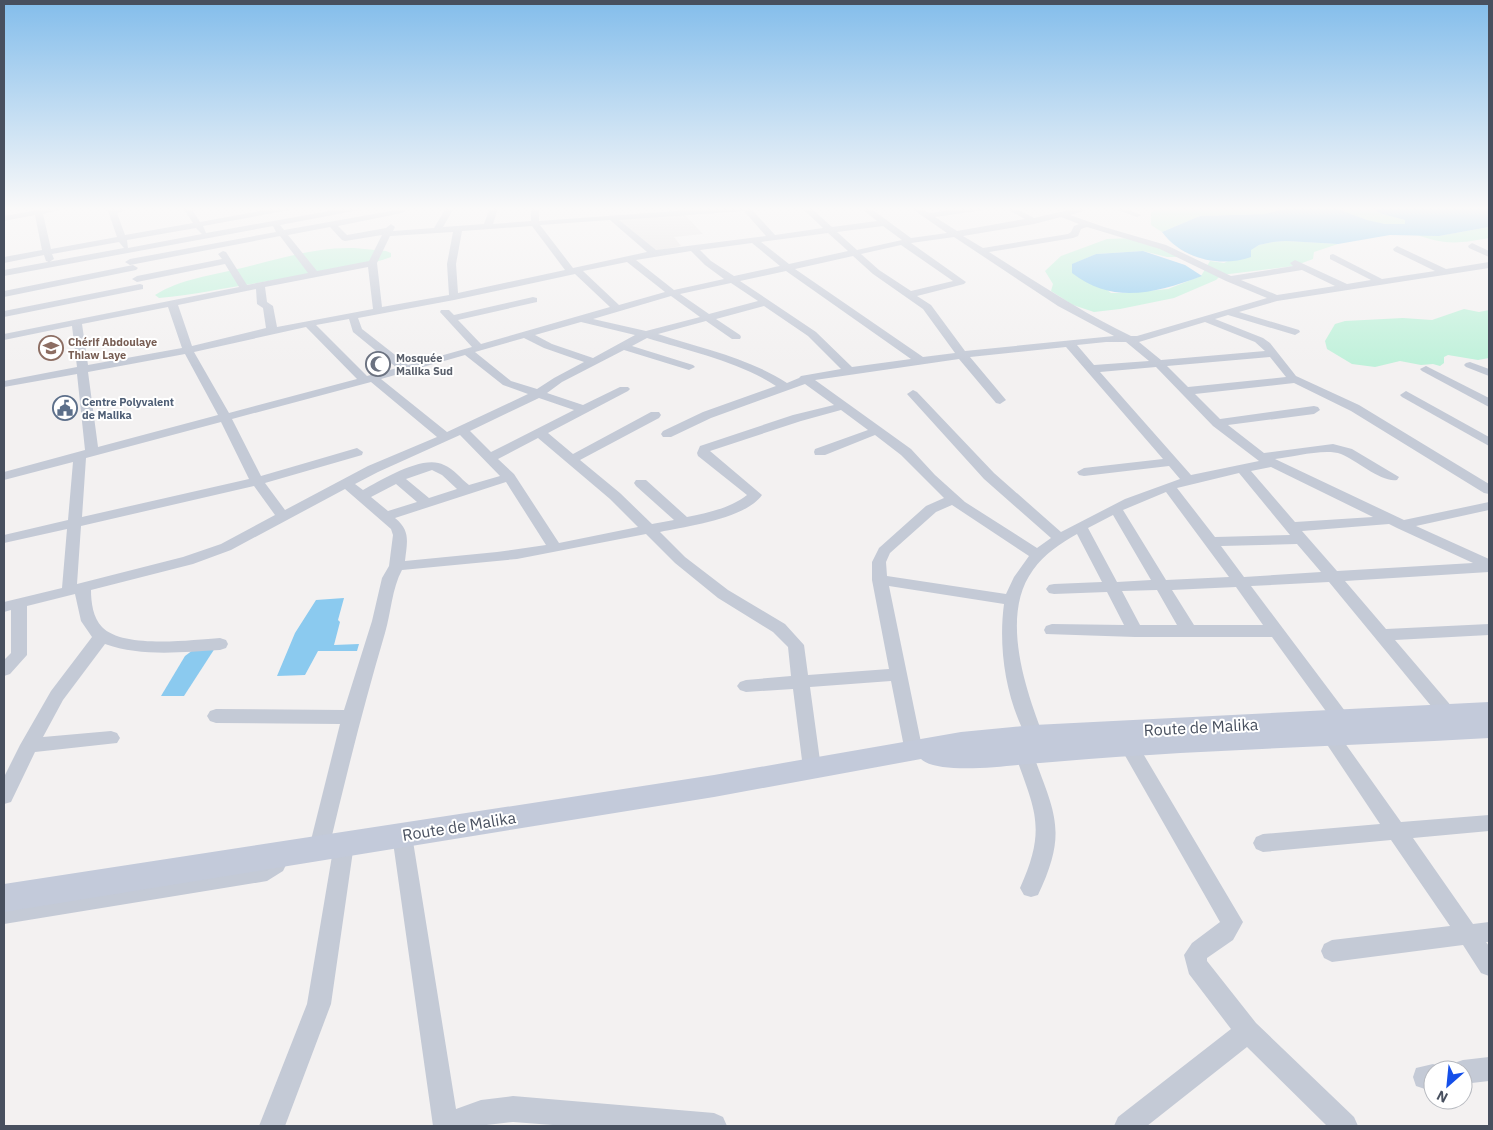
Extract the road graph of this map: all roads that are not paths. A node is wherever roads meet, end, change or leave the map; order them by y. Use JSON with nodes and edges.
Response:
{"nodes":[{"id":1,"x":50,"y":261,"type":"edge"},
{"id":2,"x":68,"y":261,"type":"edge"},
{"id":3,"x":130,"y":261,"type":"edge"},
{"id":4,"x":149,"y":261,"type":"edge"},
{"id":5,"x":228,"y":261,"type":"joint"},
{"id":6,"x":304,"y":261,"type":"edge"},
{"id":7,"x":451,"y":261,"type":"edge"},
{"id":8,"x":565,"y":261,"type":"edge"},
{"id":9,"x":621,"y":261,"type":"edge"},
{"id":10,"x":631,"y":261,"type":"edge"},
{"id":11,"x":706,"y":261,"type":"edge"},
{"id":12,"x":778,"y":261,"type":"edge"},
{"id":13,"x":821,"y":261,"type":"edge"},
{"id":14,"x":864,"y":261,"type":"edge"},
{"id":15,"x":932,"y":261,"type":"edge"},
{"id":16,"x":997,"y":261,"type":"edge"},
{"id":17,"x":1196,"y":261,"type":"edge"},
{"id":18,"x":1292,"y":261,"type":"dead end"},
{"id":19,"x":1340,"y":261,"type":"edge"},
{"id":20,"x":1422,"y":261,"type":"edge"},
{"id":21,"x":372,"y":263,"type":"joint"},
{"id":22,"x":51,"y":264,"type":"junction"},
{"id":23,"x":132,"y":265,"type":"junction"},
{"id":24,"x":1489,"y":265,"type":"edge"},
{"id":25,"x":1476,"y":266,"type":"junction"},
{"id":26,"x":788,"y":268,"type":"junction"},
{"id":27,"x":1303,"y":268,"type":"junction"},
{"id":28,"x":574,"y":271,"type":"junction"},
{"id":29,"x":1443,"y":271,"type":"junction"},
{"id":30,"x":4,"y":273,"type":"edge"},
{"id":31,"x":1489,"y":273,"type":"edge"},
{"id":32,"x":315,"y":274,"type":"junction"},
{"id":33,"x":732,"y":279,"type":"junction"},
{"id":34,"x":1229,"y":279,"type":"junction"},
{"id":35,"x":1381,"y":282,"type":"junction"},
{"id":36,"x":55,"y":284,"type":"junction"},
{"id":37,"x":260,"y":286,"type":"junction"},
{"id":38,"x":1345,"y":287,"type":"junction"},
{"id":39,"x":245,"y":289,"type":"junction"},
{"id":40,"x":672,"y":293,"type":"junction"},
{"id":41,"x":4,"y":294,"type":"edge"},
{"id":42,"x":142,"y":294,"type":"junction"},
{"id":43,"x":908,"y":295,"type":"junction"},
{"id":44,"x":454,"y":297,"type":"junction"},
{"id":45,"x":1276,"y":298,"type":"junction"},
{"id":46,"x":533,"y":300,"type":"dead end"},
{"id":47,"x":436,"y":301,"type":"junction"},
{"id":48,"x":767,"y":302,"type":"junction"},
{"id":49,"x":57,"y":303,"type":"junction"},
{"id":50,"x":172,"y":303,"type":"junction"},
{"id":51,"x":617,"y":308,"type":"junction"},
{"id":52,"x":378,"y":312,"type":"junction"},
{"id":53,"x":1228,"y":312,"type":"junction"},
{"id":54,"x":4,"y":314,"type":"edge"},
{"id":55,"x":353,"y":317,"type":"junction"},
{"id":56,"x":582,"y":318,"type":"junction"},
{"id":57,"x":709,"y":318,"type":"junction"},
{"id":58,"x":450,"y":319,"type":"junction"},
{"id":59,"x":1205,"y":319,"type":"junction"},
{"id":60,"x":77,"y":322,"type":"junction"},
{"id":61,"x":308,"y":324,"type":"junction"},
{"id":62,"x":272,"y":331,"type":"junction"},
{"id":63,"x":1295,"y":332,"type":"dead end"},
{"id":64,"x":524,"y":334,"type":"junction"},
{"id":65,"x":646,"y":334,"type":"junction"},
{"id":66,"x":4,"y":337,"type":"edge"},
{"id":67,"x":736,"y":337,"type":"dead end"},
{"id":68,"x":1129,"y":339,"type":"junction"},
{"id":69,"x":1069,"y":343,"type":"junction"},
{"id":70,"x":622,"y":346,"type":"junction"},
{"id":71,"x":472,"y":349,"type":"junction"},
{"id":72,"x":188,"y":350,"type":"junction"},
{"id":73,"x":1272,"y":354,"type":"junction"},
{"id":74,"x":962,"y":355,"type":"junction"},
{"id":75,"x":920,"y":360,"type":"junction"},
{"id":76,"x":592,"y":361,"type":"junction"},
{"id":77,"x":1159,"y":364,"type":"junction"},
{"id":78,"x":1470,"y":365,"type":"dead end"},
{"id":79,"x":689,"y":367,"type":"dead end"},
{"id":80,"x":83,"y":369,"type":"junction"},
{"id":81,"x":406,"y":369,"type":"junction"},
{"id":82,"x":1091,"y":369,"type":"junction"},
{"id":83,"x":1426,"y":369,"type":"dead end"},
{"id":84,"x":848,"y":370,"type":"junction"},
{"id":85,"x":1489,"y":373,"type":"edge"},
{"id":86,"x":805,"y":378,"type":"junction"},
{"id":87,"x":369,"y":380,"type":"junction"},
{"id":88,"x":1295,"y":380,"type":"junction"},
{"id":89,"x":4,"y":384,"type":"edge"},
{"id":90,"x":784,"y":386,"type":"junction"},
{"id":91,"x":624,"y":389,"type":"dead end"},
{"id":92,"x":1185,"y":391,"type":"junction"},
{"id":93,"x":539,"y":393,"type":"junction"},
{"id":94,"x":913,"y":394,"type":"dead end"},
{"id":95,"x":1406,"y":395,"type":"dead end"},
{"id":96,"x":1000,"y":400,"type":"dead end"},
{"id":97,"x":1489,"y":403,"type":"edge"},
{"id":98,"x":843,"y":406,"type":"junction"},
{"id":99,"x":586,"y":410,"type":"junction"},
{"id":100,"x":1314,"y":410,"type":"dead end"},
{"id":101,"x":655,"y":415,"type":"dead end"},
{"id":102,"x":226,"y":418,"type":"junction"},
{"id":103,"x":1217,"y":423,"type":"junction"},
{"id":104,"x":462,"y":430,"type":"junction"},
{"id":105,"x":876,"y":431,"type":"junction"},
{"id":106,"x":540,"y":433,"type":"junction"},
{"id":107,"x":667,"y":434,"type":"dead end"},
{"id":108,"x":444,"y":437,"type":"junction"},
{"id":109,"x":1489,"y":442,"type":"edge"},
{"id":110,"x":357,"y":452,"type":"dead end"},
{"id":111,"x":820,"y":452,"type":"dead end"},
{"id":112,"x":86,"y":455,"type":"junction"},
{"id":113,"x":490,"y":458,"type":"junction"},
{"id":114,"x":572,"y":460,"type":"junction"},
{"id":115,"x":1267,"y":460,"type":"junction"},
{"id":116,"x":1172,"y":462,"type":"junction"},
{"id":117,"x":1243,"y":468,"type":"junction"},
{"id":118,"x":1084,"y":472,"type":"dead end"},
{"id":119,"x":4,"y":476,"type":"edge"},
{"id":120,"x":509,"y":477,"type":"junction"},
{"id":121,"x":1392,"y":477,"type":"dead end"},
{"id":122,"x":398,"y":479,"type":"junction"},
{"id":123,"x":1188,"y":480,"type":"junction"},
{"id":124,"x":258,"y":481,"type":"junction"},
{"id":125,"x":346,"y":483,"type":"junction"},
{"id":126,"x":641,"y":483,"type":"dead end"},
{"id":127,"x":1169,"y":486,"type":"junction"},
{"id":128,"x":466,"y":490,"type":"junction"},
{"id":129,"x":1489,"y":490,"type":"edge"},
{"id":130,"x":362,"y":496,"type":"junction"},
{"id":131,"x":953,"y":499,"type":"junction"},
{"id":132,"x":427,"y":503,"type":"junction"},
{"id":133,"x":1489,"y":506,"type":"edge"},
{"id":134,"x":1116,"y":509,"type":"junction"},
{"id":135,"x":386,"y":516,"type":"junction"},
{"id":136,"x":283,"y":517,"type":"junction"},
{"id":137,"x":76,"y":521,"type":"junction"},
{"id":138,"x":684,"y":522,"type":"junction"},
{"id":139,"x":1397,"y":522,"type":"junction"},
{"id":140,"x":1081,"y":527,"type":"junction"},
{"id":141,"x":651,"y":530,"type":"junction"},
{"id":142,"x":1297,"y":533,"type":"junction"},
{"id":143,"x":4,"y":539,"type":"edge"},
{"id":144,"x":1060,"y":539,"type":"junction"},
{"id":145,"x":1211,"y":542,"type":"junction"},
{"id":146,"x":556,"y":548,"type":"junction"},
{"id":147,"x":1038,"y":555,"type":"junction"},
{"id":148,"x":397,"y":566,"type":"junction"},
{"id":149,"x":1489,"y":566,"type":"edge"},
{"id":150,"x":1334,"y":577,"type":"junction"},
{"id":151,"x":880,"y":580,"type":"junction"},
{"id":152,"x":1240,"y":582,"type":"junction"},
{"id":153,"x":1161,"y":585,"type":"junction"},
{"id":154,"x":1112,"y":587,"type":"junction"},
{"id":155,"x":76,"y":589,"type":"junction"},
{"id":156,"x":1054,"y":589,"type":"dead end"},
{"id":157,"x":1012,"y":600,"type":"junction"},
{"id":158,"x":11,"y":605,"type":"edge"},
{"id":159,"x":1052,"y":630,"type":"dead end"},
{"id":160,"x":1489,"y":630,"type":"edge"},
{"id":161,"x":1135,"y":631,"type":"junction"},
{"id":162,"x":1189,"y":631,"type":"junction"},
{"id":163,"x":1277,"y":631,"type":"junction"},
{"id":164,"x":1382,"y":635,"type":"junction"},
{"id":165,"x":102,"y":636,"type":"junction"},
{"id":166,"x":220,"y":644,"type":"dead end"},
{"id":167,"x":4,"y":670,"type":"edge"},
{"id":168,"x":899,"y":674,"type":"junction"},
{"id":169,"x":802,"y":681,"type":"junction"},
{"id":170,"x":746,"y":686,"type":"dead end"},
{"id":171,"x":1447,"y":713,"type":"junction"},
{"id":172,"x":216,"y":716,"type":"dead end"},
{"id":173,"x":351,"y":717,"type":"junction"},
{"id":174,"x":1488,"y":725,"type":"edge"},
{"id":175,"x":1337,"y":728,"type":"junction"},
{"id":176,"x":111,"y":738,"type":"dead end"},
{"id":177,"x":29,"y":745,"type":"junction"},
{"id":178,"x":1029,"y":745,"type":"junction"},
{"id":179,"x":1128,"y":745,"type":"junction"},
{"id":180,"x":914,"y":752,"type":"junction"},
{"id":181,"x":812,"y":768,"type":"junction"},
{"id":182,"x":4,"y":796,"type":"edge"},
{"id":183,"x":1489,"y":823,"type":"edge"},
{"id":184,"x":1396,"y":832,"type":"junction"},
{"id":185,"x":402,"y":835,"type":"junction"},
{"id":186,"x":1263,"y":843,"type":"dead end"},
{"id":187,"x":331,"y":846,"type":"junction"},
{"id":188,"x":282,"y":854,"type":"junction"},
{"id":189,"x":1031,"y":888,"type":"dead end"},
{"id":190,"x":4,"y":898,"type":"edge"},
{"id":191,"x":4,"y":914,"type":"edge"},
{"id":192,"x":1479,"y":933,"type":"edge"},
{"id":193,"x":1332,"y":951,"type":"dead end"},
{"id":194,"x":1489,"y":965,"type":"edge"},
{"id":195,"x":1248,"y":1031,"type":"junction"},
{"id":196,"x":1489,"y":1069,"type":"edge"},
{"id":197,"x":1473,"y":1071,"type":"edge"},
{"id":198,"x":272,"y":1126,"type":"edge"},
{"id":199,"x":446,"y":1126,"type":"edge"},
{"id":200,"x":451,"y":1126,"type":"edge"},
{"id":201,"x":714,"y":1126,"type":"edge"},
{"id":202,"x":1126,"y":1126,"type":"edge"},
{"id":203,"x":1345,"y":1126,"type":"edge"}],
"edges":[{"from":1,"to":22,"type":"street"},
{"from":2,"to":22,"type":"street"},
{"from":3,"to":23,"type":"street"},
{"from":4,"to":23,"type":"street"},
{"from":5,"to":39,"type":"street"},
{"from":5,"to":42,"type":"street"},
{"from":6,"to":32,"type":"street"},
{"from":7,"to":44,"type":"street"},
{"from":8,"to":28,"type":"street"},
{"from":9,"to":28,"type":"street"},
{"from":10,"to":40,"type":"street"},
{"from":11,"to":33,"type":"street"},
{"from":12,"to":26,"type":"street"},
{"from":13,"to":26,"type":"street"},
{"from":14,"to":43,"type":"street"},
{"from":15,"to":43,"type":"street"},
{"from":16,"to":68,"type":"street"},
{"from":17,"to":34,"type":"street"},
{"from":18,"to":27,"type":"street"},
{"from":19,"to":35,"type":"street"},
{"from":20,"to":29,"type":"street"},
{"from":21,"to":32,"type":"street"},
{"from":21,"to":52,"type":"street"},
{"from":22,"to":30,"type":"street"},
{"from":22,"to":36,"type":"street"},
{"from":23,"to":36,"type":"street"},
{"from":23,"to":42,"type":"street"},
{"from":24,"to":25,"type":"street"},
{"from":25,"to":29,"type":"street"},
{"from":25,"to":31,"type":"street"},
{"from":26,"to":33,"type":"street"},
{"from":26,"to":75,"type":"street"},
{"from":27,"to":34,"type":"street"},
{"from":27,"to":38,"type":"street"},
{"from":28,"to":44,"type":"street"},
{"from":28,"to":51,"type":"street"},
{"from":29,"to":35,"type":"street"},
{"from":32,"to":37,"type":"street"},
{"from":33,"to":40,"type":"street"},
{"from":33,"to":48,"type":"street"},
{"from":34,"to":45,"type":"street"},
{"from":35,"to":38,"type":"street"},
{"from":36,"to":41,"type":"street"},
{"from":36,"to":49,"type":"street"},
{"from":37,"to":39,"type":"street"},
{"from":37,"to":62,"type":"street"},
{"from":38,"to":45,"type":"street"},
{"from":39,"to":50,"type":"street"},
{"from":40,"to":51,"type":"street"},
{"from":40,"to":57,"type":"street"},
{"from":42,"to":49,"type":"street"},
{"from":42,"to":50,"type":"street"},
{"from":42,"to":60,"type":"street"},
{"from":43,"to":74,"type":"street"},
{"from":44,"to":47,"type":"street"},
{"from":45,"to":53,"type":"street"},
{"from":46,"to":58,"type":"street"},
{"from":47,"to":52,"type":"street"},
{"from":47,"to":58,"type":"street"},
{"from":48,"to":57,"type":"street"},
{"from":48,"to":84,"type":"street"},
{"from":49,"to":54,"type":"street"},
{"from":50,"to":72,"type":"street"},
{"from":51,"to":56,"type":"street"},
{"from":52,"to":55,"type":"street"},
{"from":53,"to":59,"type":"street"},
{"from":53,"to":63,"type":"street"},
{"from":55,"to":61,"type":"street"},
{"from":55,"to":81,"type":"street"},
{"from":56,"to":64,"type":"street"},
{"from":56,"to":65,"type":"street"},
{"from":57,"to":65,"type":"street"},
{"from":57,"to":67,"type":"street"},
{"from":58,"to":71,"type":"street"},
{"from":59,"to":68,"type":"street"},
{"from":59,"to":73,"type":"street"},
{"from":60,"to":66,"type":"street"},
{"from":60,"to":80,"type":"street"},
{"from":61,"to":62,"type":"street"},
{"from":61,"to":87,"type":"street"},
{"from":62,"to":72,"type":"street"},
{"from":64,"to":71,"type":"street"},
{"from":64,"to":76,"type":"street"},
{"from":65,"to":70,"type":"street"},
{"from":65,"to":90,"type":"street"},
{"from":68,"to":69,"type":"street"},
{"from":68,"to":77,"type":"street"},
{"from":69,"to":74,"type":"street"},
{"from":69,"to":82,"type":"street"},
{"from":70,"to":76,"type":"street"},
{"from":70,"to":79,"type":"street"},
{"from":71,"to":81,"type":"street"},
{"from":71,"to":93,"type":"street"},
{"from":72,"to":80,"type":"street"},
{"from":72,"to":102,"type":"street"},
{"from":73,"to":77,"type":"street"},
{"from":73,"to":88,"type":"street"},
{"from":74,"to":75,"type":"street"},
{"from":74,"to":96,"type":"street"},
{"from":75,"to":84,"type":"street"},
{"from":76,"to":93,"type":"street"},
{"from":77,"to":82,"type":"street"},
{"from":77,"to":92,"type":"street"},
{"from":78,"to":85,"type":"street"},
{"from":80,"to":89,"type":"street"},
{"from":80,"to":112,"type":"street"},
{"from":81,"to":87,"type":"street"},
{"from":82,"to":116,"type":"street"},
{"from":83,"to":97,"type":"street"},
{"from":84,"to":86,"type":"street"},
{"from":86,"to":90,"type":"street"},
{"from":86,"to":98,"type":"street"},
{"from":87,"to":102,"type":"street"},
{"from":87,"to":108,"type":"street"},
{"from":88,"to":92,"type":"street"},
{"from":88,"to":129,"type":"street"},
{"from":90,"to":107,"type":"street"},
{"from":91,"to":99,"type":"street"},
{"from":92,"to":103,"type":"street"},
{"from":93,"to":99,"type":"street"},
{"from":93,"to":104,"type":"street"},
{"from":94,"to":144,"type":"street"},
{"from":95,"to":109,"type":"street"},
{"from":98,"to":105,"type":"street"},
{"from":98,"to":138,"type":"street"},
{"from":99,"to":106,"type":"street"},
{"from":100,"to":103,"type":"street"},
{"from":101,"to":114,"type":"street"},
{"from":102,"to":112,"type":"street"},
{"from":102,"to":124,"type":"street"},
{"from":103,"to":115,"type":"street"},
{"from":104,"to":108,"type":"street"},
{"from":104,"to":113,"type":"street"},
{"from":105,"to":111,"type":"street"},
{"from":105,"to":131,"type":"street"},
{"from":106,"to":113,"type":"street"},
{"from":106,"to":114,"type":"street"},
{"from":108,"to":125,"type":"street"},
{"from":110,"to":124,"type":"street"},
{"from":112,"to":119,"type":"street"},
{"from":112,"to":137,"type":"street"},
{"from":113,"to":120,"type":"street"},
{"from":114,"to":141,"type":"street"},
{"from":115,"to":117,"type":"street"},
{"from":115,"to":121,"type":"street"},
{"from":115,"to":139,"type":"street"},
{"from":116,"to":118,"type":"street"},
{"from":116,"to":123,"type":"street"},
{"from":117,"to":123,"type":"street"},
{"from":117,"to":142,"type":"street"},
{"from":120,"to":128,"type":"street"},
{"from":120,"to":146,"type":"street"},
{"from":122,"to":128,"type":"street"},
{"from":122,"to":130,"type":"street"},
{"from":122,"to":132,"type":"street"},
{"from":123,"to":127,"type":"street"},
{"from":124,"to":136,"type":"street"},
{"from":124,"to":137,"type":"street"},
{"from":125,"to":130,"type":"street"},
{"from":125,"to":136,"type":"street"},
{"from":126,"to":138,"type":"street"},
{"from":127,"to":134,"type":"street"},
{"from":127,"to":145,"type":"street"},
{"from":128,"to":132,"type":"street"},
{"from":130,"to":135,"type":"street"},
{"from":131,"to":147,"type":"street"},
{"from":131,"to":151,"type":"street"},
{"from":132,"to":135,"type":"street"},
{"from":133,"to":139,"type":"street"},
{"from":134,"to":140,"type":"street"},
{"from":134,"to":153,"type":"street"},
{"from":135,"to":148,"type":"street"},
{"from":136,"to":155,"type":"street"},
{"from":137,"to":143,"type":"street"},
{"from":137,"to":155,"type":"street"},
{"from":138,"to":141,"type":"street"},
{"from":139,"to":142,"type":"street"},
{"from":139,"to":149,"type":"street"},
{"from":140,"to":144,"type":"street"},
{"from":140,"to":154,"type":"street"},
{"from":141,"to":146,"type":"street"},
{"from":141,"to":169,"type":"street"},
{"from":142,"to":145,"type":"street"},
{"from":142,"to":150,"type":"street"},
{"from":144,"to":147,"type":"street"},
{"from":145,"to":152,"type":"street"},
{"from":146,"to":148,"type":"street"},
{"from":147,"to":157,"type":"street"},
{"from":148,"to":173,"type":"street"},
{"from":149,"to":150,"type":"street"},
{"from":150,"to":152,"type":"street"},
{"from":150,"to":164,"type":"street"},
{"from":151,"to":157,"type":"street"},
{"from":151,"to":168,"type":"street"},
{"from":152,"to":153,"type":"street"},
{"from":152,"to":163,"type":"street"},
{"from":153,"to":154,"type":"street"},
{"from":153,"to":162,"type":"street"},
{"from":154,"to":156,"type":"street"},
{"from":154,"to":161,"type":"street"},
{"from":155,"to":158,"type":"street"},
{"from":155,"to":165,"type":"street"},
{"from":157,"to":178,"type":"street"},
{"from":158,"to":167,"type":"street"},
{"from":159,"to":161,"type":"street"},
{"from":160,"to":164,"type":"street"},
{"from":161,"to":162,"type":"street"},
{"from":162,"to":163,"type":"street"},
{"from":163,"to":175,"type":"street"},
{"from":164,"to":171,"type":"street"},
{"from":165,"to":166,"type":"street"},
{"from":165,"to":177,"type":"street"},
{"from":168,"to":169,"type":"street"},
{"from":168,"to":180,"type":"street"},
{"from":169,"to":170,"type":"street"},
{"from":169,"to":181,"type":"street"},
{"from":171,"to":174,"type":"main road","name":"Route de Malika"},
{"from":171,"to":175,"type":"main road","name":"Route de Malika"},
{"from":172,"to":173,"type":"street"},
{"from":173,"to":187,"type":"street"},
{"from":174,"to":175,"type":"main road","name":"Route de Malika"},
{"from":175,"to":178,"type":"main road","name":"Route de Malika"},
{"from":175,"to":179,"type":"main road","name":"Route de Malika"},
{"from":175,"to":184,"type":"street"},
{"from":176,"to":177,"type":"street"},
{"from":177,"to":182,"type":"street"},
{"from":178,"to":179,"type":"main road","name":"Route de Malika"},
{"from":178,"to":180,"type":"main road","name":"Route de Malika"},
{"from":178,"to":189,"type":"street"},
{"from":179,"to":195,"type":"street"},
{"from":180,"to":181,"type":"main road","name":"Route de Malika"},
{"from":181,"to":185,"type":"main road","name":"Route de Malika"},
{"from":183,"to":184,"type":"street"},
{"from":184,"to":186,"type":"street"},
{"from":184,"to":192,"type":"street"},
{"from":185,"to":187,"type":"main road","name":"Route de Malika"},
{"from":185,"to":199,"type":"street"},
{"from":187,"to":188,"type":"main road","name":"Route de Malika"},
{"from":187,"to":198,"type":"street"},
{"from":188,"to":190,"type":"main road","name":"Route de Malika"},
{"from":188,"to":191,"type":"street"},
{"from":192,"to":193,"type":"street"},
{"from":192,"to":194,"type":"street"},
{"from":195,"to":202,"type":"street"},
{"from":195,"to":203,"type":"street"},
{"from":196,"to":197,"type":"street"},
{"from":200,"to":201,"type":"street"}]}
